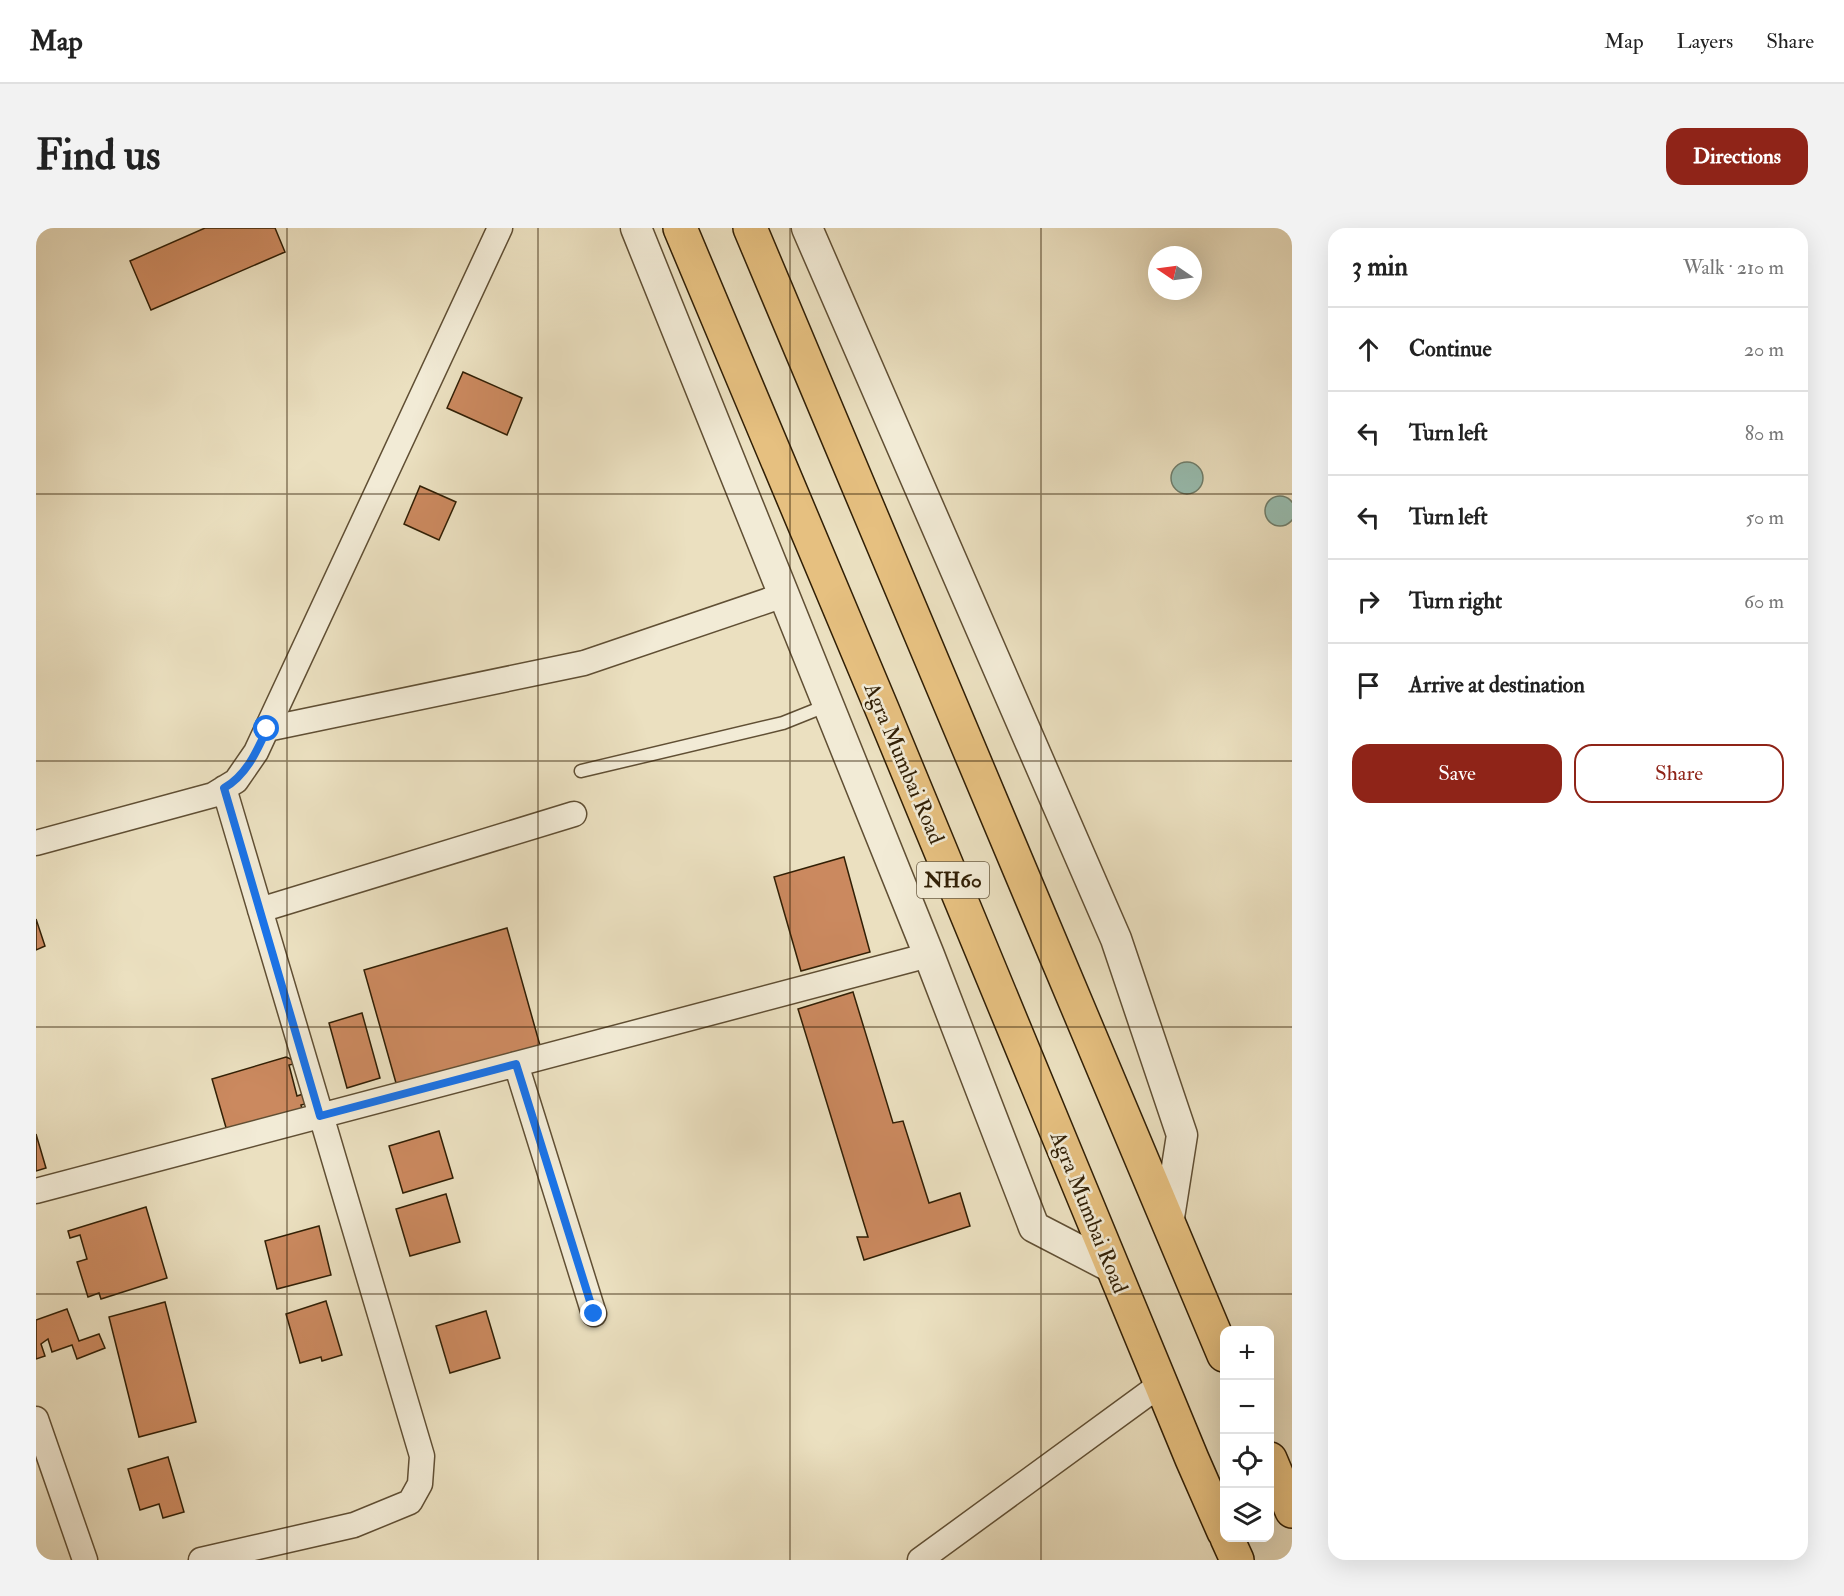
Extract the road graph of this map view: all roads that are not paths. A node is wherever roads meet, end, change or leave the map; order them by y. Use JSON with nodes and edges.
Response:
{"nodes":[{"id":1,"x":500,"y":228,"type":"edge"},
{"id":2,"x":636,"y":228,"type":"edge"},
{"id":3,"x":680,"y":228,"type":"edge"},
{"id":4,"x":750,"y":228,"type":"edge"},
{"id":5,"x":807,"y":228,"type":"edge"},
{"id":6,"x":784,"y":595,"type":"junction"},
{"id":7,"x":828,"y":705,"type":"junction"},
{"id":8,"x":267,"y":729,"type":"junction"},
{"id":9,"x":581,"y":771,"type":"dead end"},
{"id":10,"x":224,"y":788,"type":"junction"},
{"id":11,"x":574,"y":814,"type":"dead end"},
{"id":12,"x":36,"y":843,"type":"edge"},
{"id":13,"x":260,"y":910,"type":"junction"},
{"id":14,"x":929,"y":955,"type":"junction"},
{"id":15,"x":516,"y":1064,"type":"junction"},
{"id":16,"x":320,"y":1116,"type":"junction"},
{"id":17,"x":36,"y":1191,"type":"edge"},
{"id":18,"x":1168,"y":1224,"type":"junction"},
{"id":19,"x":1113,"y":1268,"type":"junction"},
{"id":20,"x":594,"y":1314,"type":"dead end"},
{"id":21,"x":1220,"y":1345,"type":"edge"},
{"id":22,"x":1161,"y":1384,"type":"junction"},
{"id":23,"x":36,"y":1419,"type":"edge"},
{"id":24,"x":1274,"y":1470,"type":"edge"},
{"id":25,"x":1292,"y":1511,"type":"edge"},
{"id":26,"x":1220,"y":1523,"type":"edge"},
{"id":27,"x":1229,"y":1542,"type":"edge"},
{"id":28,"x":85,"y":1560,"type":"edge"},
{"id":29,"x":201,"y":1560,"type":"edge"},
{"id":30,"x":920,"y":1560,"type":"edge"},
{"id":31,"x":1237,"y":1560,"type":"edge"}],
"edges":[{"from":1,"to":8,"type":"street"},
{"from":2,"to":6,"type":"street"},
{"from":3,"to":19,"type":"highway","name":"Agra Mumbai Road","number":"NH60"},
{"from":4,"to":18,"type":"highway","number":"NH60"},
{"from":5,"to":18,"type":"street"},
{"from":6,"to":7,"type":"street"},
{"from":6,"to":8,"type":"street"},
{"from":7,"to":9,"type":"lane"},
{"from":7,"to":14,"type":"street"},
{"from":8,"to":10,"type":"street"},
{"from":10,"to":12,"type":"street"},
{"from":10,"to":13,"type":"street"},
{"from":11,"to":13,"type":"street"},
{"from":13,"to":16,"type":"street"},
{"from":14,"to":15,"type":"street"},
{"from":14,"to":19,"type":"street"},
{"from":15,"to":16,"type":"street"},
{"from":15,"to":20,"type":"street"},
{"from":16,"to":17,"type":"street"},
{"from":16,"to":29,"type":"street"},
{"from":18,"to":21,"type":"highway","number":"NH60"},
{"from":19,"to":22,"type":"highway","name":"Agra Mumbai Road","number":"NH60"},
{"from":22,"to":26,"type":"highway","name":"Agra Mumbai Road","number":"NH60"},
{"from":22,"to":30,"type":"street"},
{"from":23,"to":28,"type":"street"},
{"from":24,"to":25,"type":"highway"},
{"from":27,"to":31,"type":"highway"}]}
